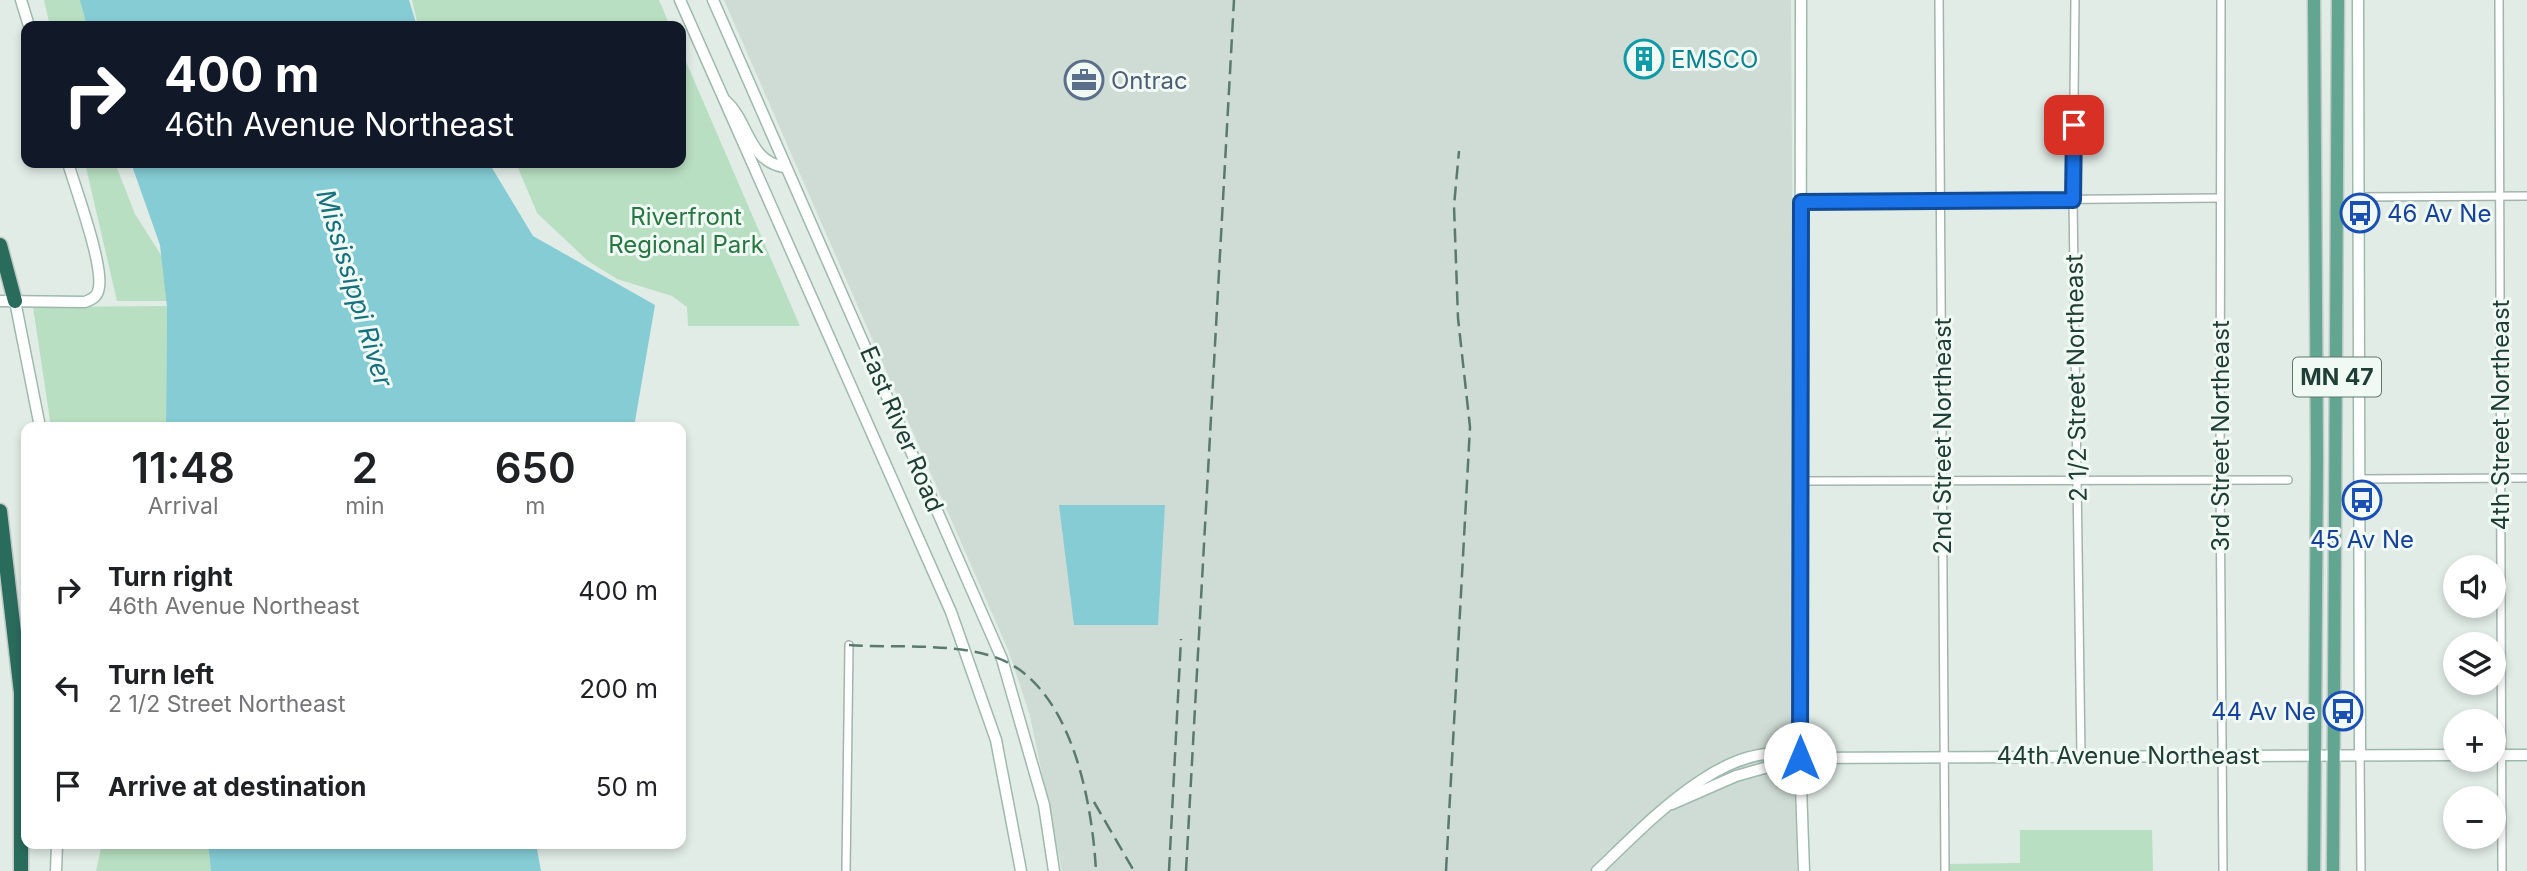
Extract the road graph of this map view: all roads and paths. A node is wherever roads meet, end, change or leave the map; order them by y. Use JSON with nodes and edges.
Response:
{"nodes":[{"id":1,"x":21,"y":0,"type":"edge"},
{"id":2,"x":680,"y":0,"type":"edge"},
{"id":3,"x":713,"y":0,"type":"edge"},
{"id":4,"x":1801,"y":0,"type":"edge"},
{"id":5,"x":1939,"y":0,"type":"edge"},
{"id":6,"x":2075,"y":0,"type":"edge"},
{"id":7,"x":2221,"y":0,"type":"edge"},
{"id":8,"x":2314,"y":0,"type":"edge"},
{"id":9,"x":2338,"y":0,"type":"edge"},
{"id":10,"x":2358,"y":0,"type":"edge"},
{"id":11,"x":2500,"y":0,"type":"edge"},
{"id":12,"x":27,"y":21,"type":"edge"},
{"id":13,"x":722,"y":96,"type":"junction"},
{"id":14,"x":784,"y":167,"type":"junction"},
{"id":15,"x":69,"y":168,"type":"edge"},
{"id":16,"x":2500,"y":195,"type":"junction"},
{"id":17,"x":2527,"y":196,"type":"edge"},
{"id":18,"x":2358,"y":197,"type":"junction"},
{"id":19,"x":2219,"y":198,"type":"junction"},
{"id":20,"x":2073,"y":200,"type":"junction"},
{"id":21,"x":1940,"y":201,"type":"junction"},
{"id":22,"x":1801,"y":202,"type":"junction"},
{"id":23,"x":0,"y":245,"type":"edge"},
{"id":24,"x":8,"y":301,"type":"edge"},
{"id":25,"x":39,"y":422,"type":"edge"},
{"id":26,"x":2500,"y":478,"type":"junction"},
{"id":27,"x":2527,"y":478,"type":"edge"},
{"id":28,"x":2359,"y":479,"type":"junction"},
{"id":29,"x":2288,"y":480,"type":"dead end"},
{"id":30,"x":1802,"y":481,"type":"junction"},
{"id":31,"x":2220,"y":481,"type":"junction"},
{"id":32,"x":1942,"y":482,"type":"junction"},
{"id":33,"x":2077,"y":482,"type":"junction"},
{"id":34,"x":0,"y":511,"type":"edge"},
{"id":35,"x":849,"y":645,"type":"dead end"},
{"id":36,"x":21,"y":695,"type":"edge"},
{"id":37,"x":2497,"y":709,"type":"edge"},
{"id":38,"x":2316,"y":754,"type":"junction"},
{"id":39,"x":2334,"y":754,"type":"junction"},
{"id":40,"x":2360,"y":754,"type":"junction"},
{"id":41,"x":2224,"y":755,"type":"junction"},
{"id":42,"x":2443,"y":755,"type":"edge"},
{"id":43,"x":2506,"y":755,"type":"edge"},
{"id":44,"x":2527,"y":755,"type":"edge"},
{"id":45,"x":1944,"y":756,"type":"junction"},
{"id":46,"x":2081,"y":756,"type":"junction"},
{"id":47,"x":1800,"y":758,"type":"junction"},
{"id":48,"x":2498,"y":772,"type":"edge"},
{"id":49,"x":21,"y":849,"type":"edge"},
{"id":50,"x":57,"y":849,"type":"edge"},
{"id":51,"x":21,"y":871,"type":"edge"},
{"id":52,"x":56,"y":871,"type":"edge"},
{"id":53,"x":846,"y":871,"type":"edge"},
{"id":54,"x":1021,"y":871,"type":"edge"},
{"id":55,"x":1054,"y":871,"type":"edge"},
{"id":56,"x":1597,"y":871,"type":"edge"},
{"id":57,"x":1804,"y":871,"type":"edge"},
{"id":58,"x":1945,"y":871,"type":"edge"},
{"id":59,"x":2223,"y":871,"type":"edge"},
{"id":60,"x":2315,"y":871,"type":"edge"},
{"id":61,"x":2333,"y":871,"type":"edge"},
{"id":62,"x":2361,"y":871,"type":"edge"},
{"id":63,"x":2502,"y":871,"type":"edge"}],
"edges":[{"from":1,"to":12,"type":"street"},
{"from":2,"to":13,"type":"street","name":"East River Road"},
{"from":3,"to":14,"type":"street","name":"East River Road"},
{"from":4,"to":22,"type":"street"},
{"from":5,"to":21,"type":"street","name":"2nd Street Northeast"},
{"from":6,"to":20,"type":"street","name":"2 1/2 Street Northeast"},
{"from":7,"to":19,"type":"street","name":"3rd Street Northeast"},
{"from":8,"to":38,"type":"main road","number":"MN 47"},
{"from":9,"to":39,"type":"main road","number":"MN 47"},
{"from":10,"to":18,"type":"street"},
{"from":11,"to":16,"type":"street","name":"4th Street Northeast"},
{"from":13,"to":14,"type":"street"},
{"from":13,"to":54,"type":"street","name":"East River Road"},
{"from":14,"to":55,"type":"street","name":"East River Road"},
{"from":15,"to":24,"type":"street"},
{"from":16,"to":17,"type":"street"},
{"from":16,"to":18,"type":"street"},
{"from":16,"to":26,"type":"street","name":"4th Street Northeast"},
{"from":18,"to":28,"type":"street"},
{"from":19,"to":20,"type":"street"},
{"from":19,"to":31,"type":"street","name":"3rd Street Northeast"},
{"from":20,"to":21,"type":"street"},
{"from":20,"to":33,"type":"street","name":"2 1/2 Street Northeast"},
{"from":21,"to":22,"type":"street"},
{"from":21,"to":32,"type":"street","name":"2nd Street Northeast"},
{"from":22,"to":30,"type":"street"},
{"from":23,"to":24,"type":"highway"},
{"from":24,"to":25,"type":"street"},
{"from":26,"to":27,"type":"street"},
{"from":26,"to":28,"type":"street"},
{"from":26,"to":37,"type":"street","name":"4th Street Northeast"},
{"from":28,"to":40,"type":"street"},
{"from":29,"to":31,"type":"street"},
{"from":30,"to":32,"type":"street"},
{"from":30,"to":47,"type":"street"},
{"from":31,"to":33,"type":"street"},
{"from":31,"to":41,"type":"street","name":"3rd Street Northeast"},
{"from":32,"to":33,"type":"street"},
{"from":32,"to":45,"type":"street","name":"2nd Street Northeast"},
{"from":33,"to":46,"type":"street","name":"2 1/2 Street Northeast"},
{"from":34,"to":36,"type":"highway"},
{"from":35,"to":53,"type":"street"},
{"from":38,"to":39,"type":"street","name":"44th Avenue Northeast"},
{"from":38,"to":41,"type":"street","name":"44th Avenue Northeast"},
{"from":38,"to":60,"type":"main road","number":"MN 47"},
{"from":39,"to":40,"type":"street","name":"44th Avenue Northeast"},
{"from":39,"to":61,"type":"main road","number":"MN 47"},
{"from":40,"to":42,"type":"street","name":"44th Avenue Northeast"},
{"from":40,"to":62,"type":"street"},
{"from":41,"to":46,"type":"street","name":"44th Avenue Northeast"},
{"from":41,"to":59,"type":"street","name":"3rd Street Northeast"},
{"from":43,"to":44,"type":"street"},
{"from":45,"to":46,"type":"street","name":"44th Avenue Northeast"},
{"from":45,"to":47,"type":"street","name":"44th Avenue Northeast"},
{"from":45,"to":58,"type":"street","name":"2nd Street Northeast"},
{"from":47,"to":56,"type":"street","name":"44th Avenue Northeast"},
{"from":47,"to":57,"type":"street"},
{"from":48,"to":63,"type":"street","name":"4th Street Northeast"},
{"from":49,"to":51,"type":"highway"},
{"from":50,"to":52,"type":"street"}]}
